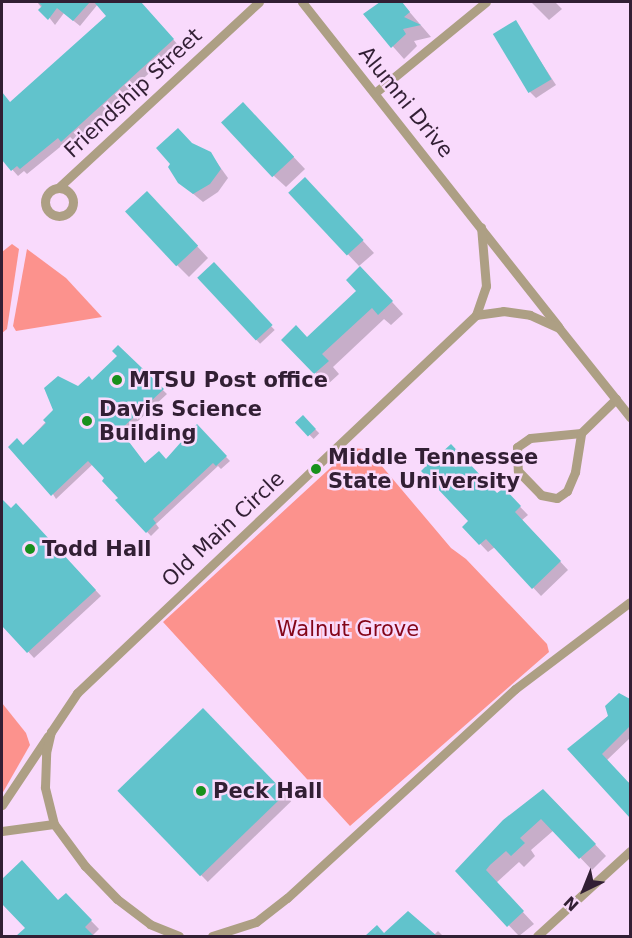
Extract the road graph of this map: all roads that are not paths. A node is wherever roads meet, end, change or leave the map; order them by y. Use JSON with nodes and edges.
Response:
{"nodes":[{"id":1,"x":259,"y":2,"type":"edge"},
{"id":2,"x":302,"y":2,"type":"edge"},
{"id":3,"x":486,"y":2,"type":"edge"},
{"id":4,"x":376,"y":93,"type":"junction"},
{"id":5,"x":58,"y":188,"type":"dead end"},
{"id":6,"x":481,"y":225,"type":"junction"},
{"id":7,"x":476,"y":315,"type":"junction"},
{"id":8,"x":559,"y":328,"type":"junction"},
{"id":9,"x":616,"y":399,"type":"junction"},
{"id":10,"x":630,"y":417,"type":"edge"},
{"id":11,"x":581,"y":433,"type":"junction"},
{"id":12,"x":630,"y":602,"type":"edge"},
{"id":13,"x":51,"y":732,"type":"junction"},
{"id":14,"x":2,"y":805,"type":"edge"},
{"id":15,"x":54,"y":824,"type":"junction"},
{"id":16,"x":2,"y":831,"type":"edge"},
{"id":17,"x":630,"y":851,"type":"edge"},
{"id":18,"x":179,"y":936,"type":"edge"},
{"id":19,"x":212,"y":936,"type":"edge"},
{"id":20,"x":537,"y":936,"type":"edge"}],
"edges":[{"from":1,"to":5,"type":"street","name":"Friendship Street"},
{"from":2,"to":4,"type":"street","name":"Alumni Drive"},
{"from":3,"to":4,"type":"street"},
{"from":4,"to":6,"type":"street","name":"Alumni Drive"},
{"from":6,"to":7,"type":"street"},
{"from":6,"to":8,"type":"street","name":"Alumni Drive"},
{"from":7,"to":8,"type":"street"},
{"from":7,"to":13,"type":"street","name":"Old Main Circle"},
{"from":8,"to":9,"type":"street"},
{"from":9,"to":10,"type":"street"},
{"from":9,"to":11,"type":"street"},
{"from":11,"to":11,"type":"street"},
{"from":12,"to":19,"type":"street"},
{"from":13,"to":14,"type":"street"},
{"from":13,"to":15,"type":"street","name":"Old Main Circle"},
{"from":15,"to":16,"type":"street"},
{"from":15,"to":18,"type":"street","name":"Old Main Circle"},
{"from":17,"to":20,"type":"street"}]}
